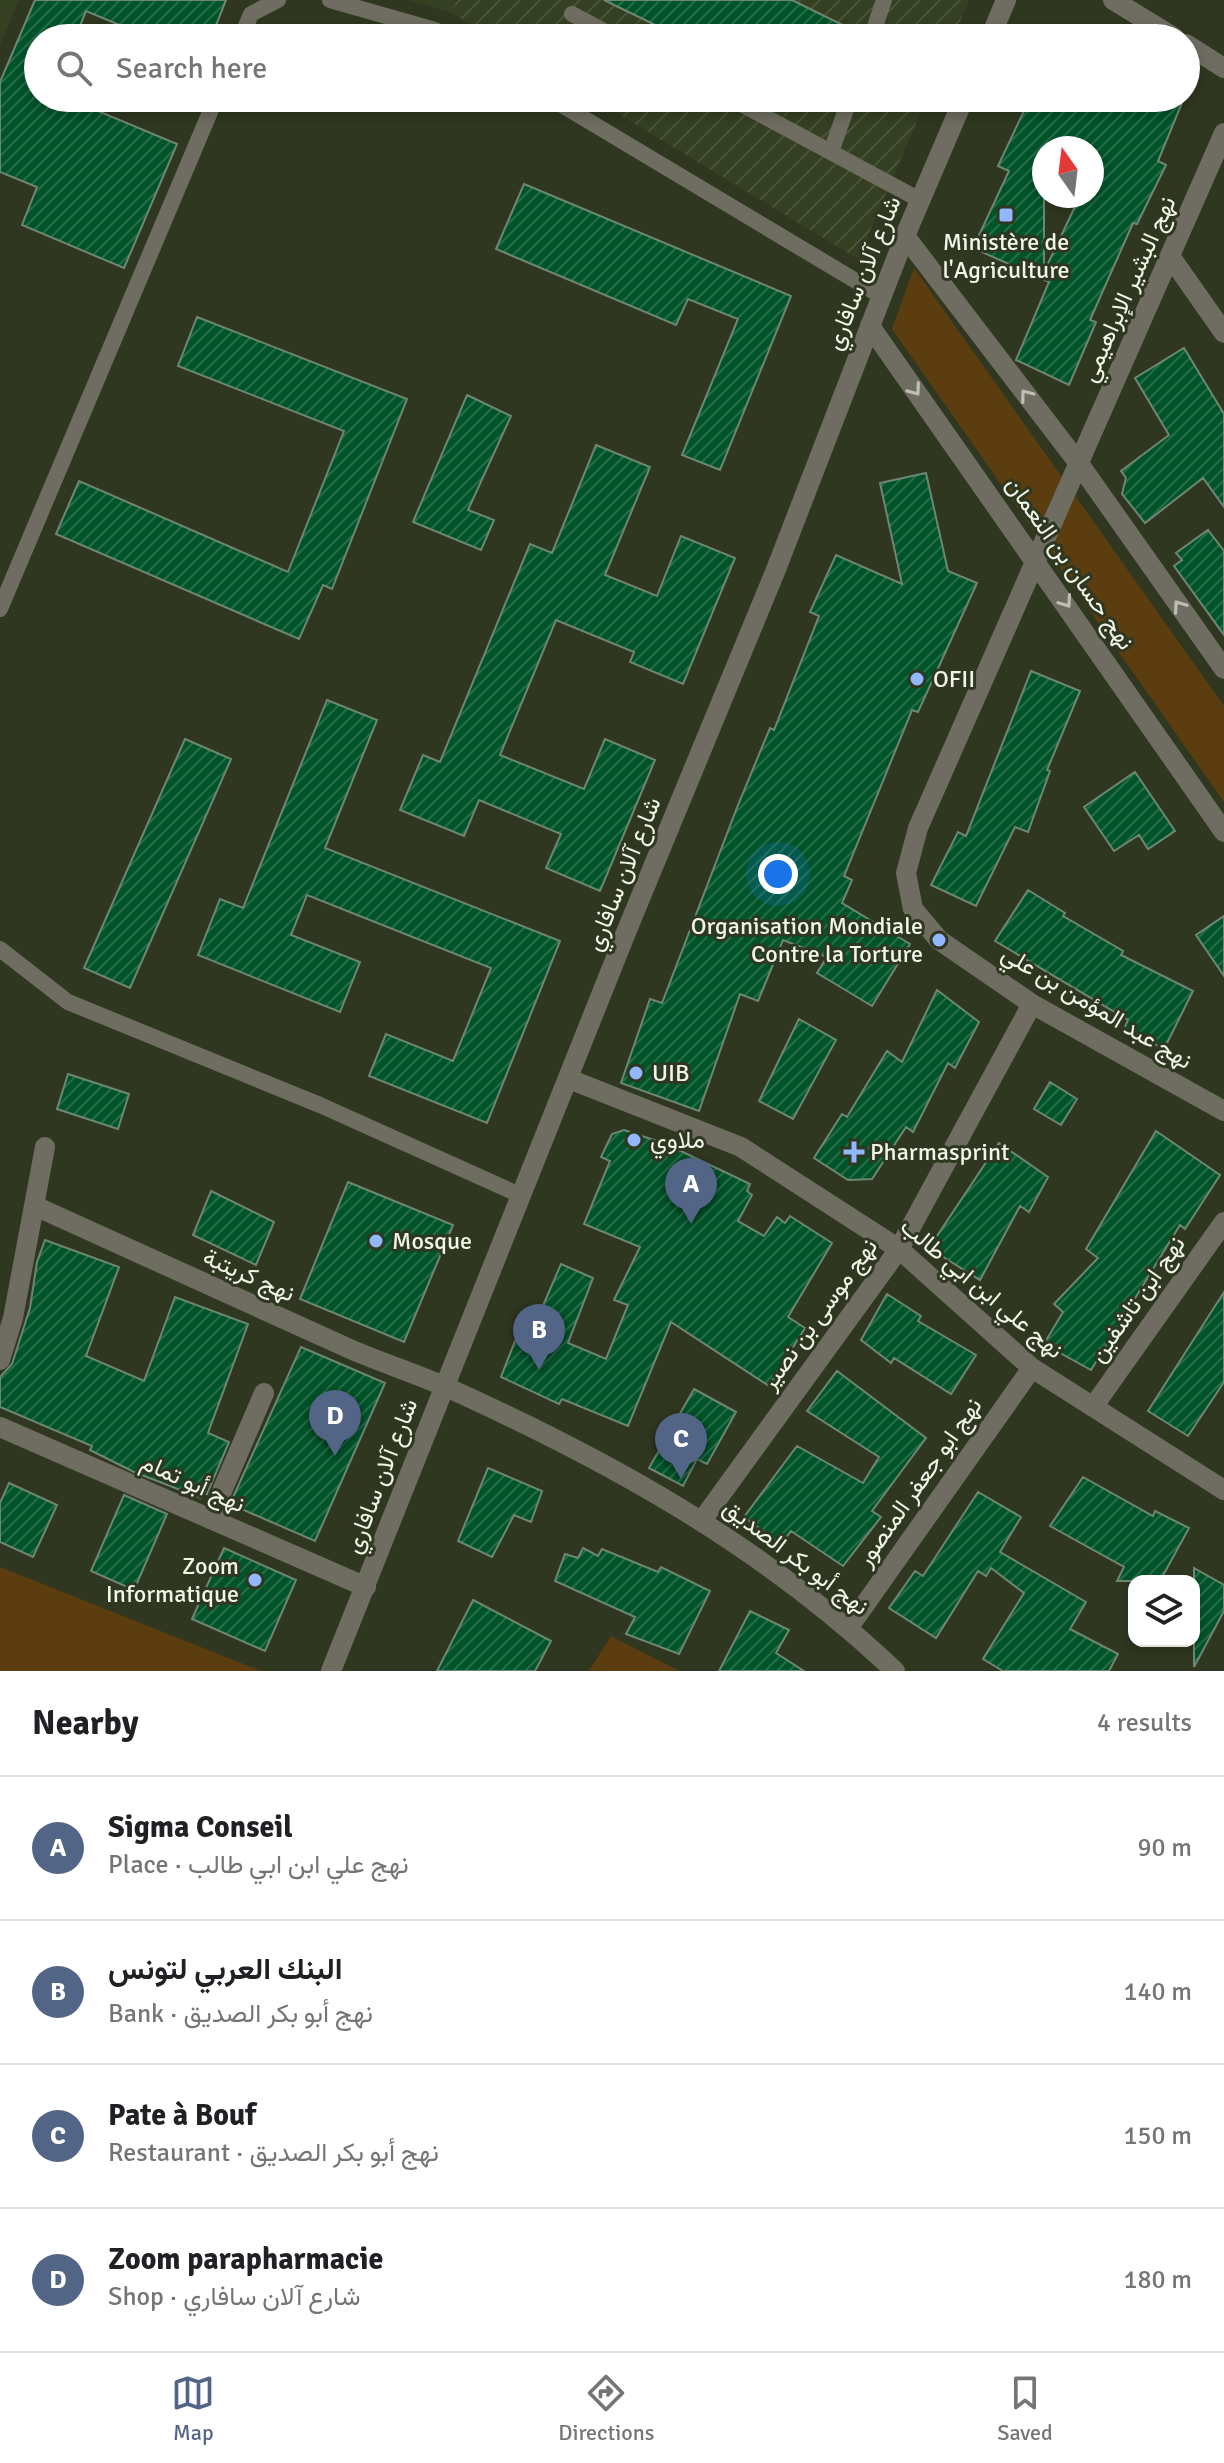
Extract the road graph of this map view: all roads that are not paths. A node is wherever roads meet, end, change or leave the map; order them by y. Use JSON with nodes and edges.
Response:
{"nodes":[{"id":1,"x":278,"y":0,"type":"edge"},
{"id":2,"x":330,"y":0,"type":"edge"},
{"id":3,"x":884,"y":0,"type":"edge"},
{"id":4,"x":1006,"y":0,"type":"edge"},
{"id":5,"x":1113,"y":0,"type":"edge"},
{"id":6,"x":572,"y":14,"type":"dead end"},
{"id":7,"x":247,"y":24,"type":"edge"},
{"id":8,"x":414,"y":24,"type":"edge"},
{"id":9,"x":591,"y":24,"type":"edge"},
{"id":10,"x":876,"y":24,"type":"edge"},
{"id":11,"x":996,"y":24,"type":"edge"},
{"id":12,"x":1152,"y":24,"type":"edge"},
{"id":13,"x":1200,"y":53,"type":"edge"},
{"id":14,"x":1224,"y":68,"type":"edge"},
{"id":15,"x":210,"y":112,"type":"edge"},
{"id":16,"x":573,"y":112,"type":"edge"},
{"id":17,"x":756,"y":112,"type":"edge"},
{"id":18,"x":845,"y":112,"type":"edge"},
{"id":19,"x":958,"y":112,"type":"edge"},
{"id":20,"x":1224,"y":133,"type":"edge"},
{"id":21,"x":831,"y":152,"type":"junction"},
{"id":22,"x":920,"y":200,"type":"junction"},
{"id":23,"x":905,"y":236,"type":"junction"},
{"id":24,"x":1170,"y":256,"type":"junction"},
{"id":25,"x":881,"y":296,"type":"junction"},
{"id":26,"x":870,"y":326,"type":"junction"},
{"id":27,"x":1224,"y":333,"type":"edge"},
{"id":28,"x":1080,"y":465,"type":"junction"},
{"id":29,"x":1036,"y":559,"type":"junction"},
{"id":30,"x":0,"y":609,"type":"edge"},
{"id":31,"x":1224,"y":669,"type":"edge"},
{"id":32,"x":1224,"y":832,"type":"edge"},
{"id":33,"x":0,"y":949,"type":"edge"},
{"id":34,"x":1032,"y":1004,"type":"junction"},
{"id":35,"x":569,"y":1079,"type":"junction"},
{"id":36,"x":1224,"y":1111,"type":"edge"},
{"id":37,"x":45,"y":1147,"type":"dead end"},
{"id":38,"x":522,"y":1196,"type":"junction"},
{"id":39,"x":35,"y":1206,"type":"junction"},
{"id":40,"x":1224,"y":1222,"type":"edge"},
{"id":41,"x":899,"y":1249,"type":"junction"},
{"id":42,"x":0,"y":1360,"type":"edge"},
{"id":43,"x":1032,"y":1368,"type":"junction"},
{"id":44,"x":444,"y":1386,"type":"junction"},
{"id":45,"x":264,"y":1393,"type":"dead end"},
{"id":46,"x":1093,"y":1407,"type":"junction"},
{"id":47,"x":0,"y":1427,"type":"edge"},
{"id":48,"x":1224,"y":1490,"type":"edge"},
{"id":49,"x":210,"y":1519,"type":"junction"},
{"id":50,"x":703,"y":1519,"type":"junction"},
{"id":51,"x":366,"y":1587,"type":"junction"},
{"id":52,"x":849,"y":1627,"type":"junction"},
{"id":53,"x":331,"y":1671,"type":"edge"},
{"id":54,"x":895,"y":1671,"type":"edge"}],
"edges":[{"from":1,"to":7,"type":"lane"},
{"from":2,"to":8,"type":"lane"},
{"from":3,"to":10,"type":"lane"},
{"from":4,"to":11,"type":"street"},
{"from":5,"to":12,"type":"street"},
{"from":6,"to":9,"type":"lane"},
{"from":13,"to":14,"type":"street"},
{"from":15,"to":30,"type":"lane"},
{"from":16,"to":25,"type":"lane"},
{"from":17,"to":21,"type":"lane"},
{"from":18,"to":21,"type":"lane"},
{"from":19,"to":22,"type":"street","name":"شارع آلان سافاري"},
{"from":20,"to":24,"type":"street","name":"نهج البشير الإبراهيمي"},
{"from":21,"to":22,"type":"lane"},
{"from":22,"to":23,"type":"street","name":"شارع آلان سافاري"},
{"from":23,"to":25,"type":"street","name":"شارع آلان سافاري"},
{"from":28,"to":23,"type":"street","one_way":true},
{"from":24,"to":27,"type":"street"},
{"from":24,"to":28,"type":"street","name":"نهج البشير الإبراهيمي"},
{"from":25,"to":26,"type":"street","name":"شارع آلان سافاري"},
{"from":26,"to":29,"type":"street","name":"نهج حسان بن النعمان","one_way":true},
{"from":26,"to":35,"type":"street","name":"شارع آلان سافاري"},
{"from":28,"to":29,"type":"street","name":"نهج عبد المؤمن بن علي"},
{"from":31,"to":28,"type":"street","one_way":true},
{"from":29,"to":32,"type":"street","name":"نهج حسان بن النعمان","one_way":true},
{"from":29,"to":34,"type":"street","name":"نهج عبد المؤمن بن علي"},
{"from":33,"to":38,"type":"lane"},
{"from":34,"to":36,"type":"street","name":"نهج عبد المؤمن بن علي"},
{"from":34,"to":41,"type":"street","name":"نهج موسى بن نصير"},
{"from":35,"to":38,"type":"street","name":"شارع آلان سافاري"},
{"from":35,"to":41,"type":"street","name":"نهج علي ابن ابي طالب"},
{"from":37,"to":39,"type":"street"},
{"from":38,"to":44,"type":"street","name":"شارع آلان سافاري"},
{"from":39,"to":42,"type":"street"},
{"from":39,"to":44,"type":"street","name":"نهج كريتبة"},
{"from":40,"to":46,"type":"street","name":"نهج ابن تاشفين"},
{"from":41,"to":43,"type":"street","name":"نهج علي ابن ابي طالب"},
{"from":41,"to":50,"type":"street","name":"نهج موسى بن نصير"},
{"from":43,"to":46,"type":"street","name":"نهج علي ابن ابي طالب"},
{"from":43,"to":52,"type":"street","name":"نهج ابو جعفر المنصور"},
{"from":44,"to":50,"type":"street","name":"نهج أبو بكر الصديق"},
{"from":44,"to":51,"type":"street","name":"شارع آلان سافاري"},
{"from":45,"to":49,"type":"street"},
{"from":46,"to":48,"type":"street","name":"نهج علي ابن ابي طالب"},
{"from":47,"to":49,"type":"street","name":"نهج أبو تمام"},
{"from":49,"to":51,"type":"street","name":"نهج أبو تمام"},
{"from":50,"to":52,"type":"street","name":"نهج أبو بكر الصديق"},
{"from":51,"to":53,"type":"street","name":"شارع آلان سافاري"},
{"from":52,"to":54,"type":"street","name":"نهج أبو بكر الصديق"}]}
